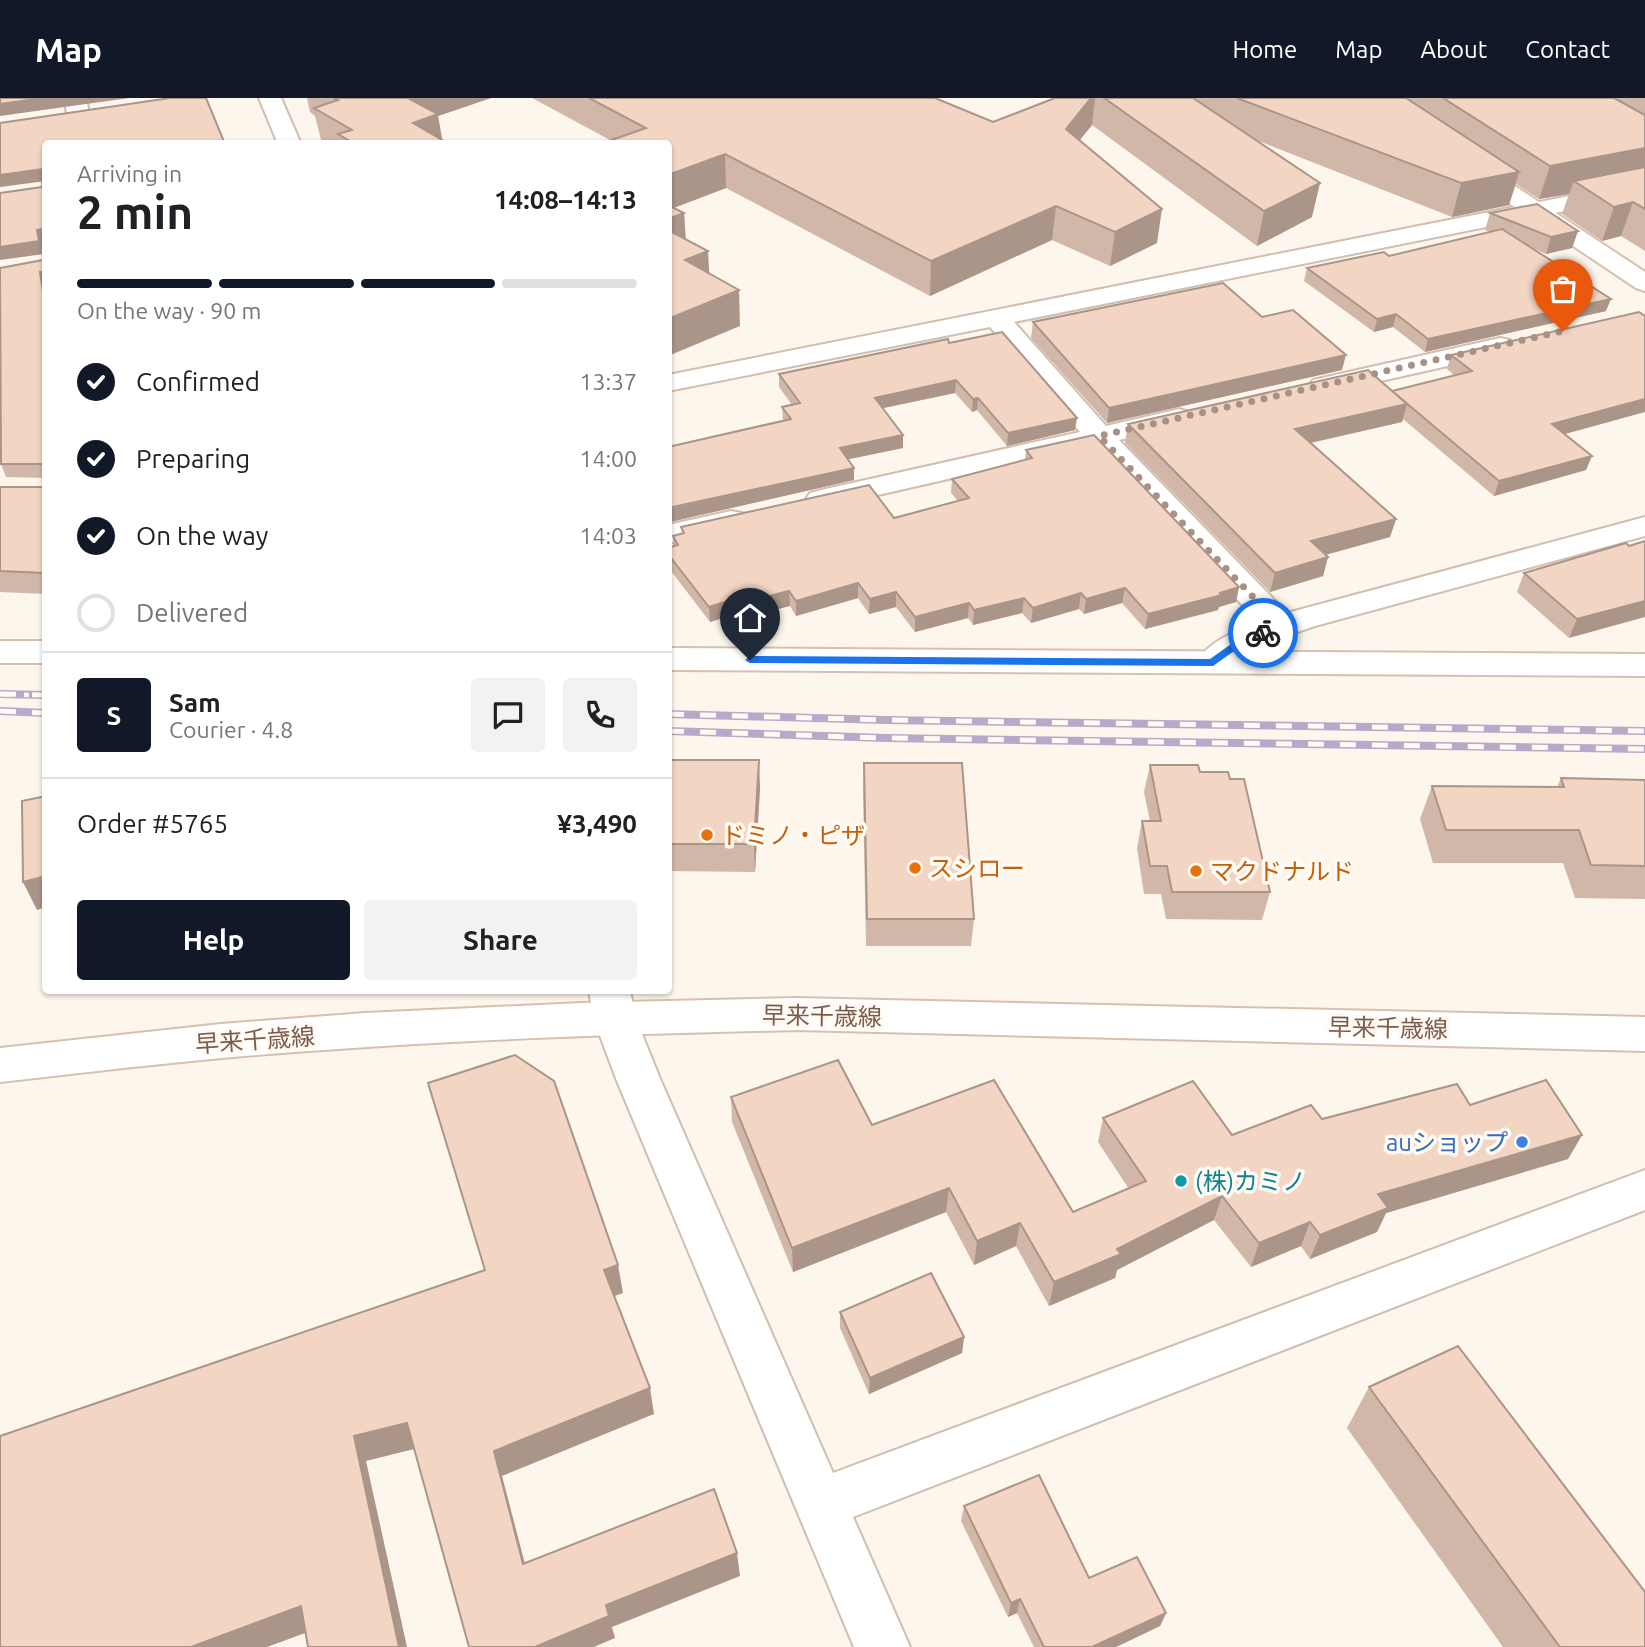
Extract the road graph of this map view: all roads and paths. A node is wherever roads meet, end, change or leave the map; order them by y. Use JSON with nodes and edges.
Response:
{"nodes":[{"id":1,"x":270,"y":98,"type":"edge"},
{"id":2,"x":77,"y":106,"type":"edge"},
{"id":3,"x":104,"y":111,"type":"edge"},
{"id":4,"x":52,"y":118,"type":"edge"},
{"id":5,"x":83,"y":140,"type":"edge"},
{"id":6,"x":288,"y":140,"type":"edge"},
{"id":7,"x":1454,"y":156,"type":"edge"},
{"id":8,"x":1645,"y":188,"type":"edge"},
{"id":9,"x":1537,"y":211,"type":"junction"},
{"id":10,"x":1645,"y":283,"type":"edge"},
{"id":11,"x":996,"y":317,"type":"junction"},
{"id":12,"x":1522,"y":341,"type":"edge"},
{"id":13,"x":672,"y":382,"type":"edge"},
{"id":14,"x":1290,"y":393,"type":"edge"},
{"id":15,"x":1208,"y":411,"type":"edge"},
{"id":16,"x":1099,"y":436,"type":"junction"},
{"id":17,"x":1645,"y":526,"type":"edge"},
{"id":18,"x":672,"y":533,"type":"edge"},
{"id":19,"x":1282,"y":627,"type":"junction"},
{"id":20,"x":0,"y":652,"type":"edge"},
{"id":21,"x":42,"y":652,"type":"edge"},
{"id":22,"x":672,"y":659,"type":"edge"},
{"id":23,"x":1213,"y":662,"type":"junction"},
{"id":24,"x":1645,"y":665,"type":"edge"},
{"id":25,"x":611,"y":1004,"type":"edge"},
{"id":26,"x":1645,"y":1034,"type":"edge"},
{"id":27,"x":0,"y":1065,"type":"edge"},
{"id":28,"x":1645,"y":1190,"type":"edge"},
{"id":29,"x":821,"y":1503,"type":"junction"},
{"id":30,"x":882,"y":1647,"type":"edge"}],
"edges":[{"from":1,"to":6,"type":"street"},
{"from":2,"to":3,"type":"street"},
{"from":2,"to":4,"type":"street"},
{"from":2,"to":5,"type":"street"},
{"from":7,"to":9,"type":"street"},
{"from":8,"to":9,"type":"street"},
{"from":9,"to":10,"type":"street"},
{"from":9,"to":11,"type":"street"},
{"from":11,"to":13,"type":"street"},
{"from":11,"to":16,"type":"street"},
{"from":12,"to":14,"type":"street"},
{"from":15,"to":16,"type":"street"},
{"from":16,"to":18,"type":"street"},
{"from":16,"to":19,"type":"street"},
{"from":17,"to":19,"type":"street"},
{"from":19,"to":23,"type":"street"},
{"from":20,"to":21,"type":"street"},
{"from":22,"to":23,"type":"street"},
{"from":23,"to":24,"type":"street"},
{"from":25,"to":26,"type":"street","name":"早来千歳線"},
{"from":25,"to":27,"type":"street","name":"早来千歳線"},
{"from":25,"to":29,"type":"street"},
{"from":28,"to":29,"type":"street"},
{"from":29,"to":30,"type":"street"}]}
